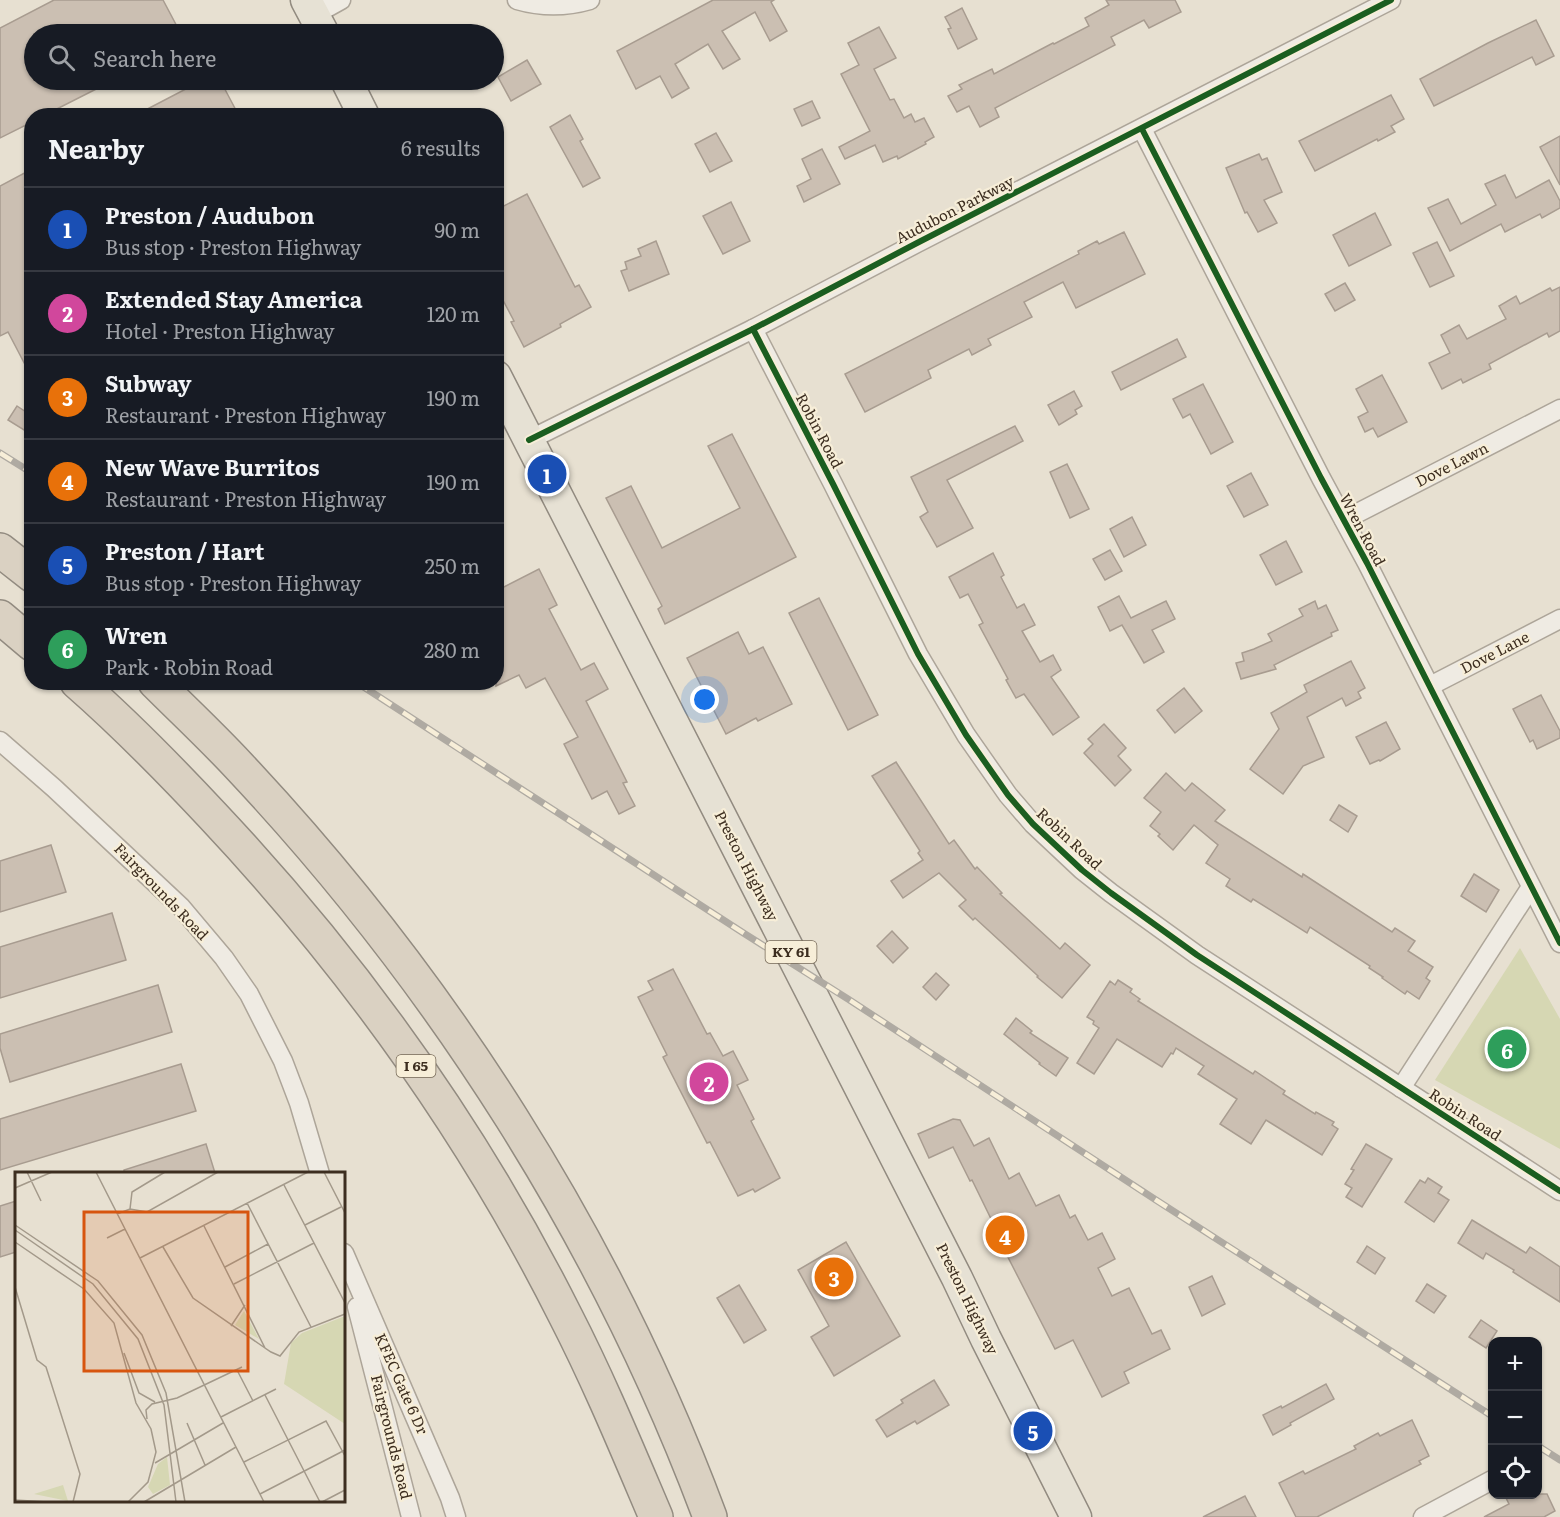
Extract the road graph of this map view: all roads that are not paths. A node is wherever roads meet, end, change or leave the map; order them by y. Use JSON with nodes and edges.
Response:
{"nodes":[{"id":1,"x":341,"y":0,"type":"edge"},
{"id":2,"x":517,"y":0,"type":"edge"},
{"id":3,"x":590,"y":0,"type":"edge"},
{"id":4,"x":1391,"y":0,"type":"edge"},
{"id":5,"x":315,"y":16,"type":"edge"},
{"id":6,"x":351,"y":90,"type":"edge"},
{"id":7,"x":360,"y":108,"type":"edge"},
{"id":8,"x":1142,"y":129,"type":"junction"},
{"id":9,"x":753,"y":329,"type":"junction"},
{"id":10,"x":504,"y":392,"type":"edge"},
{"id":11,"x":1560,"y":409,"type":"edge"},
{"id":12,"x":529,"y":440,"type":"junction"},
{"id":13,"x":1344,"y":520,"type":"junction"},
{"id":14,"x":0,"y":550,"type":"edge"},
{"id":15,"x":24,"y":568,"type":"edge"},
{"id":16,"x":0,"y":617,"type":"edge"},
{"id":17,"x":1560,"y":619,"type":"edge"},
{"id":18,"x":24,"y":637,"type":"edge"},
{"id":19,"x":1430,"y":686,"type":"junction"},
{"id":20,"x":85,"y":690,"type":"edge"},
{"id":21,"x":163,"y":690,"type":"edge"},
{"id":22,"x":0,"y":741,"type":"edge"},
{"id":23,"x":1531,"y":887,"type":"junction"},
{"id":24,"x":1560,"y":944,"type":"edge"},
{"id":25,"x":1401,"y":1088,"type":"junction"},
{"id":26,"x":320,"y":1172,"type":"edge"},
{"id":27,"x":1560,"y":1191,"type":"edge"},
{"id":28,"x":345,"y":1255,"type":"edge"},
{"id":29,"x":345,"y":1257,"type":"edge"},
{"id":30,"x":1488,"y":1483,"type":"edge"},
{"id":31,"x":1458,"y":1509,"type":"edge"},
{"id":32,"x":411,"y":1517,"type":"edge"},
{"id":33,"x":456,"y":1517,"type":"edge"},
{"id":34,"x":656,"y":1517,"type":"edge"},
{"id":35,"x":710,"y":1517,"type":"edge"},
{"id":36,"x":1076,"y":1517,"type":"edge"},
{"id":37,"x":1423,"y":1517,"type":"edge"}],
"edges":[{"from":1,"to":5,"type":"street"},
{"from":2,"to":3,"type":"street"},
{"from":4,"to":8,"type":"street","name":"Audubon Parkway"},
{"from":6,"to":7,"type":"main road"},
{"from":8,"to":9,"type":"street","name":"Audubon Parkway"},
{"from":8,"to":13,"type":"street","name":"Wren Road"},
{"from":9,"to":12,"type":"street","name":"Audubon Parkway"},
{"from":9,"to":25,"type":"street","name":"Robin Road"},
{"from":10,"to":12,"type":"main road","name":"Preston Highway","number":"KY 61"},
{"from":11,"to":13,"type":"street","name":"Dove Lawn"},
{"from":12,"to":36,"type":"main road","name":"Preston Highway","number":"KY 61"},
{"from":13,"to":19,"type":"street","name":"Wren Road"},
{"from":14,"to":15,"type":"highway"},
{"from":16,"to":18,"type":"highway"},
{"from":17,"to":19,"type":"street","name":"Dove Lane"},
{"from":19,"to":23,"type":"street","name":"Wren Road"},
{"from":20,"to":34,"type":"highway","number":"I 65"},
{"from":21,"to":35,"type":"highway"},
{"from":22,"to":26,"type":"street","name":"Fairgrounds Road"},
{"from":23,"to":24,"type":"street","name":"Wren Road"},
{"from":23,"to":25,"type":"street"},
{"from":25,"to":27,"type":"street","name":"Robin Road"},
{"from":28,"to":33,"type":"street","name":"KFEC Gate 6 Dr"},
{"from":29,"to":32,"type":"street","name":"Fairgrounds Road"},
{"from":30,"to":31,"type":"street"},
{"from":31,"to":37,"type":"street"}]}
